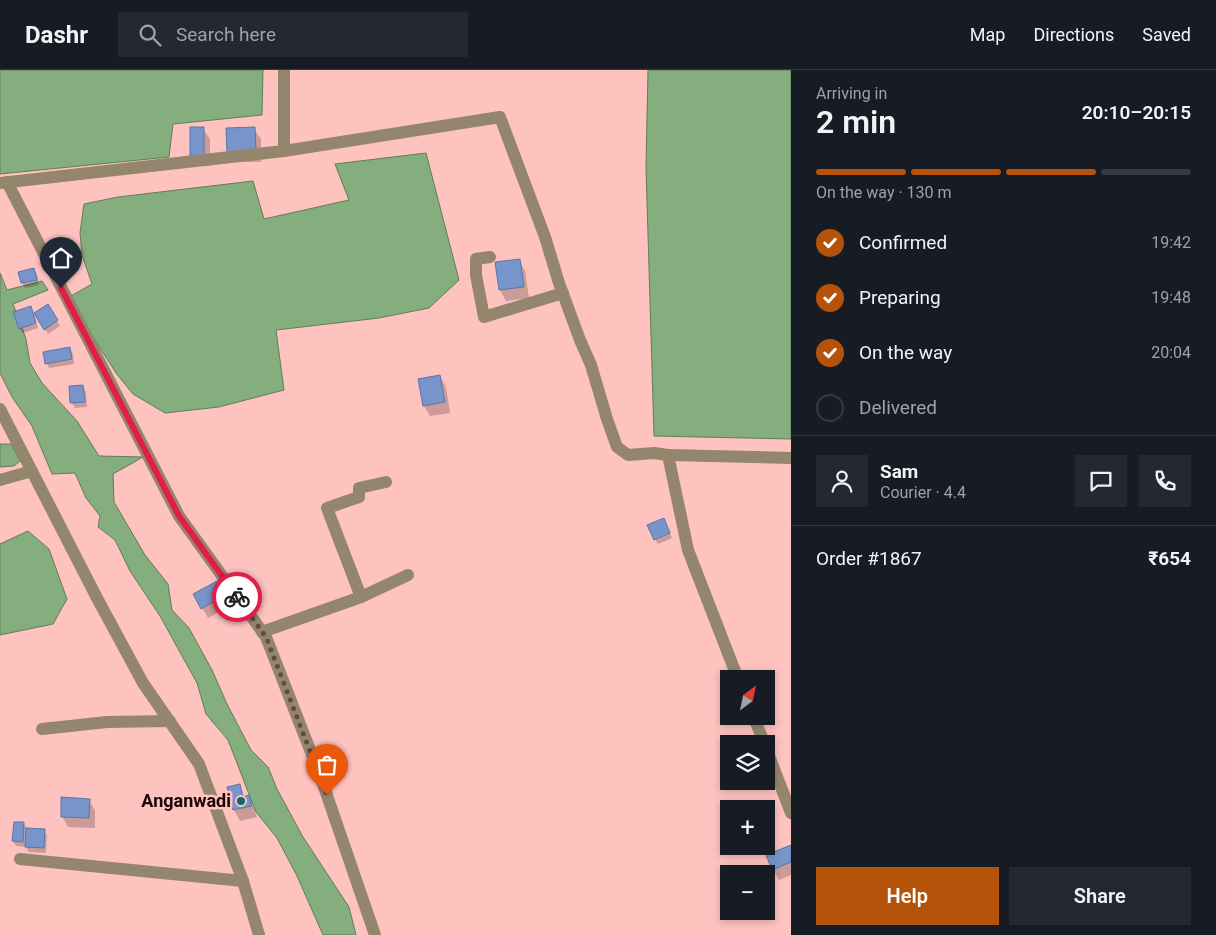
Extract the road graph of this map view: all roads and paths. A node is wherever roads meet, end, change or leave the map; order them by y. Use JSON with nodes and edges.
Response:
{"nodes":[{"id":1,"x":284,"y":70,"type":"edge"},
{"id":2,"x":284,"y":151,"type":"junction"},
{"id":3,"x":4,"y":183,"type":"edge"},
{"id":4,"x":490,"y":257,"type":"dead end"},
{"id":5,"x":563,"y":293,"type":"junction"},
{"id":6,"x":0,"y":409,"type":"edge"},
{"id":7,"x":668,"y":455,"type":"junction"},
{"id":8,"x":791,"y":458,"type":"edge"},
{"id":9,"x":32,"y":471,"type":"junction"},
{"id":10,"x":0,"y":480,"type":"edge"},
{"id":11,"x":386,"y":482,"type":"dead end"},
{"id":12,"x":408,"y":575,"type":"dead end"},
{"id":13,"x":361,"y":597,"type":"junction"},
{"id":14,"x":262,"y":632,"type":"junction"},
{"id":15,"x":735,"y":670,"type":"edge"},
{"id":16,"x":170,"y":722,"type":"junction"},
{"id":17,"x":42,"y":729,"type":"dead end"},
{"id":18,"x":775,"y":771,"type":"edge"},
{"id":19,"x":791,"y":813,"type":"edge"},
{"id":20,"x":20,"y":859,"type":"dead end"},
{"id":21,"x":242,"y":881,"type":"junction"},
{"id":22,"x":259,"y":935,"type":"edge"},
{"id":23,"x":375,"y":935,"type":"edge"}],
"edges":[{"from":1,"to":2,"type":"street"},
{"from":2,"to":3,"type":"street"},
{"from":2,"to":5,"type":"street"},
{"from":3,"to":14,"type":"street"},
{"from":4,"to":5,"type":"street"},
{"from":5,"to":7,"type":"street"},
{"from":6,"to":9,"type":"street"},
{"from":7,"to":8,"type":"street"},
{"from":7,"to":15,"type":"street"},
{"from":9,"to":10,"type":"street"},
{"from":9,"to":16,"type":"street"},
{"from":11,"to":13,"type":"street"},
{"from":12,"to":13,"type":"street"},
{"from":13,"to":14,"type":"street"},
{"from":14,"to":23,"type":"street"},
{"from":16,"to":17,"type":"street"},
{"from":16,"to":21,"type":"street"},
{"from":18,"to":19,"type":"street"},
{"from":20,"to":21,"type":"street"},
{"from":21,"to":22,"type":"street"}]}
